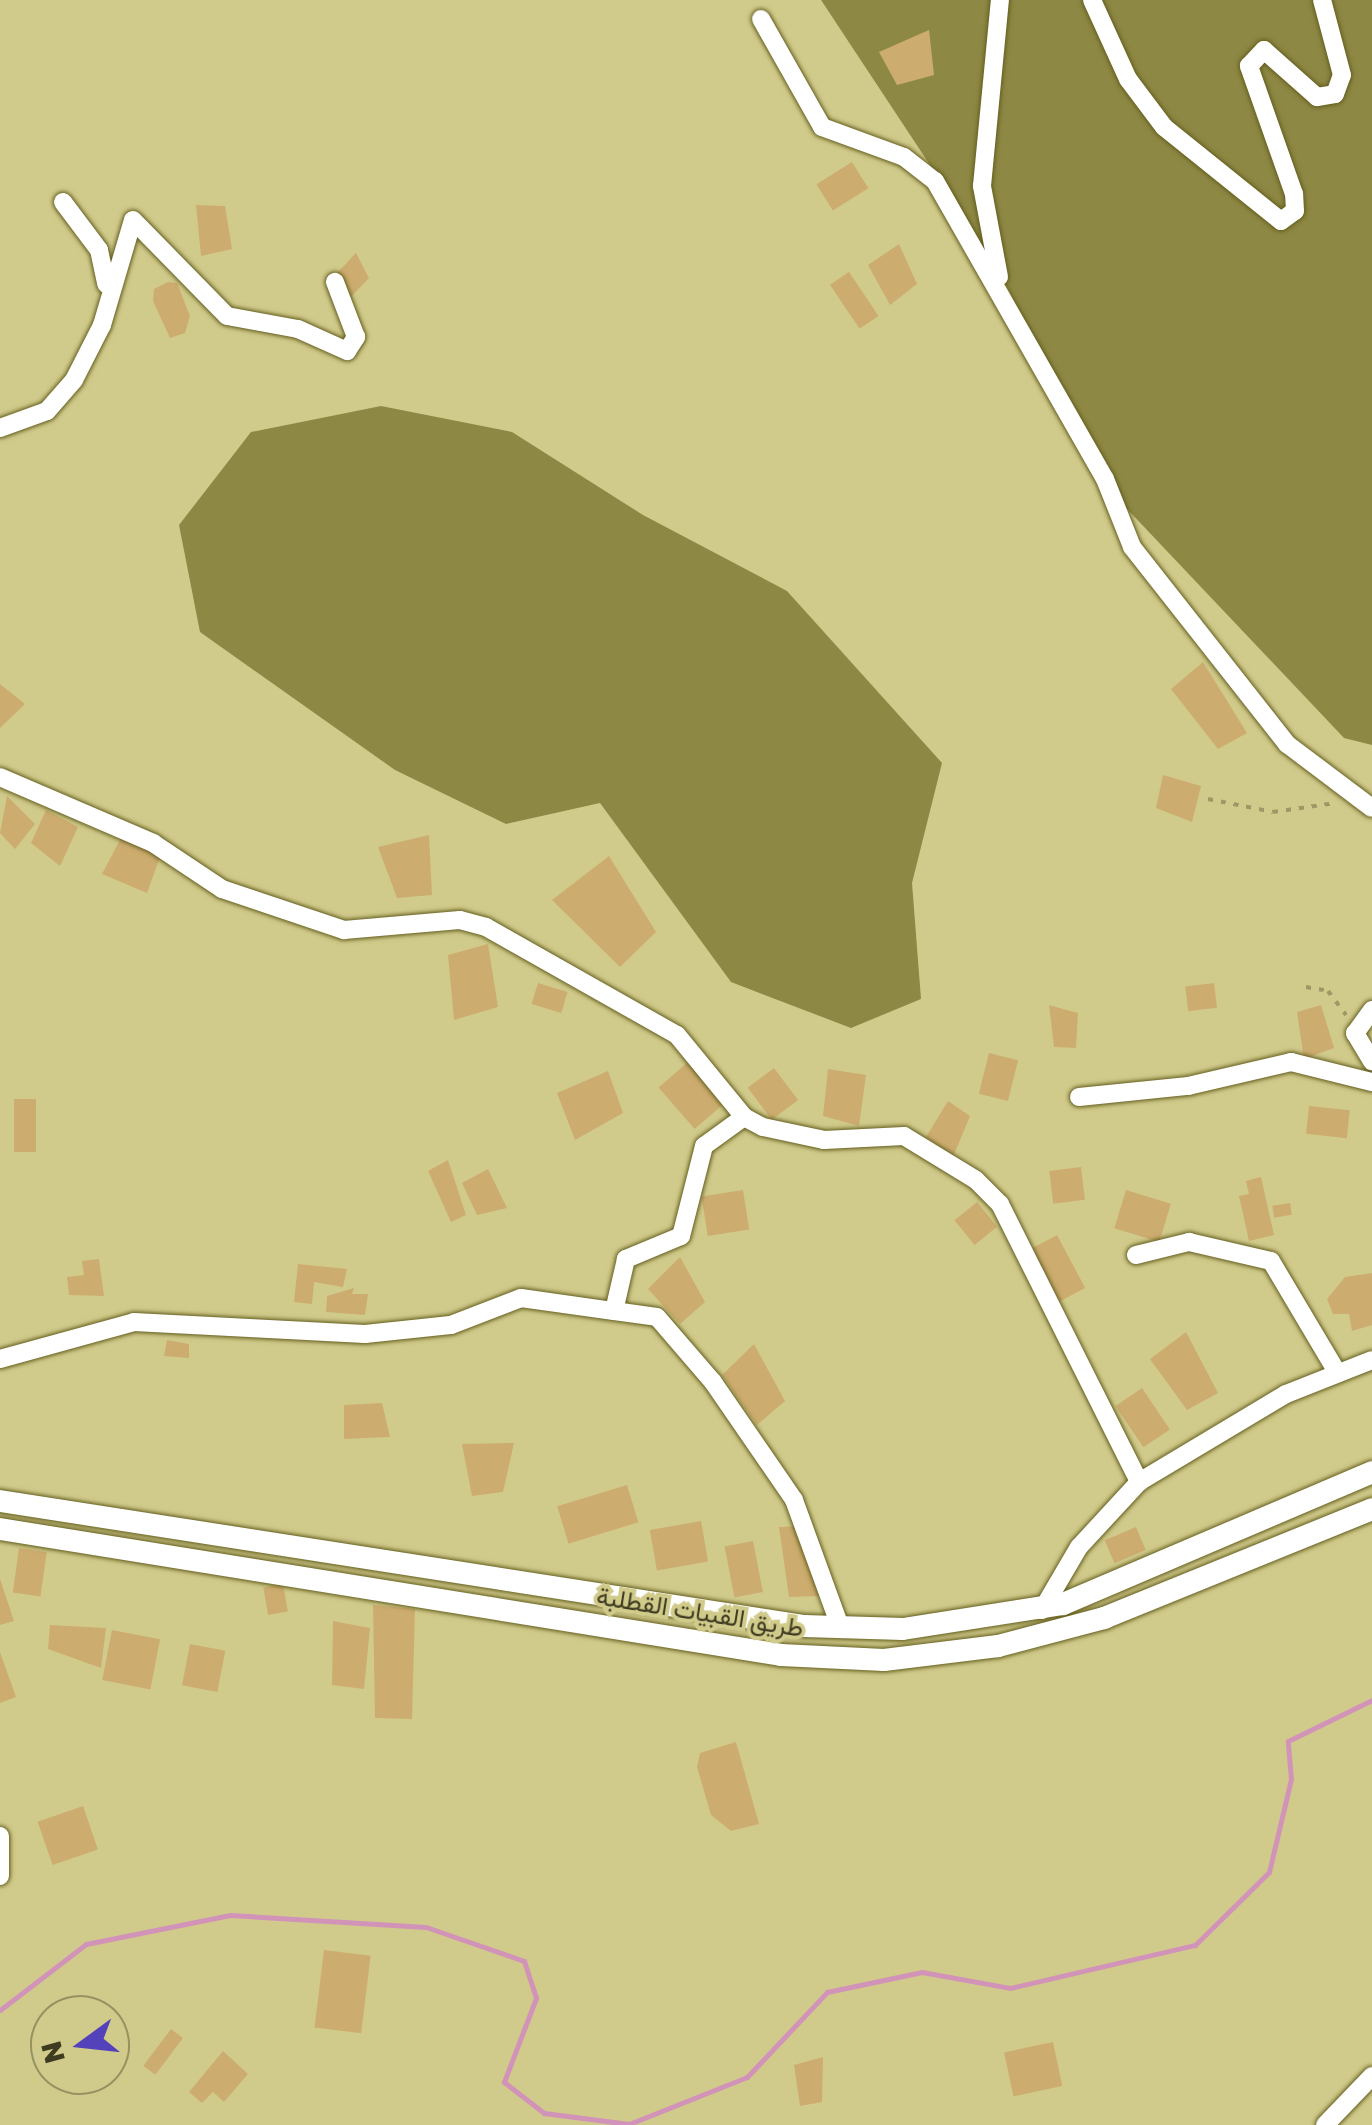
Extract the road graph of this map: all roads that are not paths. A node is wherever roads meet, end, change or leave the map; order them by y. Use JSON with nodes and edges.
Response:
{"nodes":[{"id":1,"x":1000,"y":0,"type":"edge"},
{"id":2,"x":1092,"y":0,"type":"edge"},
{"id":3,"x":1322,"y":0,"type":"edge"},
{"id":4,"x":761,"y":19,"type":"dead end"},
{"id":5,"x":62,"y":202,"type":"dead end"},
{"id":6,"x":334,"y":282,"type":"dead end"},
{"id":7,"x":1001,"y":287,"type":"junction"},
{"id":8,"x":106,"y":294,"type":"junction"},
{"id":9,"x":0,"y":428,"type":"edge"},
{"id":10,"x":0,"y":778,"type":"edge"},
{"id":11,"x":1365,"y":803,"type":"edge"},
{"id":12,"x":1372,"y":1010,"type":"edge"},
{"id":13,"x":1372,"y":1061,"type":"edge"},
{"id":14,"x":1372,"y":1082,"type":"edge"},
{"id":15,"x":1080,"y":1097,"type":"dead end"},
{"id":16,"x":744,"y":1117,"type":"junction"},
{"id":17,"x":1136,"y":1254,"type":"dead end"},
{"id":18,"x":614,"y":1310,"type":"junction"},
{"id":19,"x":0,"y":1359,"type":"edge"},
{"id":20,"x":1372,"y":1360,"type":"edge"},
{"id":21,"x":1336,"y":1372,"type":"junction"},
{"id":22,"x":1372,"y":1472,"type":"edge"},
{"id":23,"x":1139,"y":1482,"type":"junction"},
{"id":24,"x":5,"y":1501,"type":"edge"},
{"id":25,"x":1372,"y":1509,"type":"edge"},
{"id":26,"x":4,"y":1529,"type":"edge"},
{"id":27,"x":1042,"y":1610,"type":"junction"},
{"id":28,"x":841,"y":1629,"type":"junction"},
{"id":29,"x":0,"y":1836,"type":"edge"},
{"id":30,"x":0,"y":1876,"type":"edge"},
{"id":31,"x":1372,"y":2076,"type":"edge"},
{"id":32,"x":1325,"y":2125,"type":"edge"}],
"edges":[{"from":1,"to":7,"type":"street"},
{"from":2,"to":3,"type":"street"},
{"from":4,"to":7,"type":"street"},
{"from":5,"to":8,"type":"street"},
{"from":6,"to":8,"type":"street"},
{"from":7,"to":11,"type":"street"},
{"from":8,"to":9,"type":"street"},
{"from":10,"to":16,"type":"street"},
{"from":12,"to":13,"type":"street"},
{"from":14,"to":15,"type":"street"},
{"from":16,"to":18,"type":"street"},
{"from":16,"to":23,"type":"street"},
{"from":17,"to":21,"type":"street"},
{"from":18,"to":19,"type":"street"},
{"from":18,"to":28,"type":"street"},
{"from":20,"to":21,"type":"street"},
{"from":21,"to":23,"type":"street"},
{"from":22,"to":27,"type":"main road"},
{"from":23,"to":27,"type":"street"},
{"from":24,"to":26,"type":"main road"},
{"from":24,"to":28,"type":"main road"},
{"from":25,"to":26,"type":"main road","name":"طريق القبيات القطلبة"},
{"from":27,"to":28,"type":"main road"},
{"from":29,"to":30,"type":"street"},
{"from":31,"to":32,"type":"street"}]}
